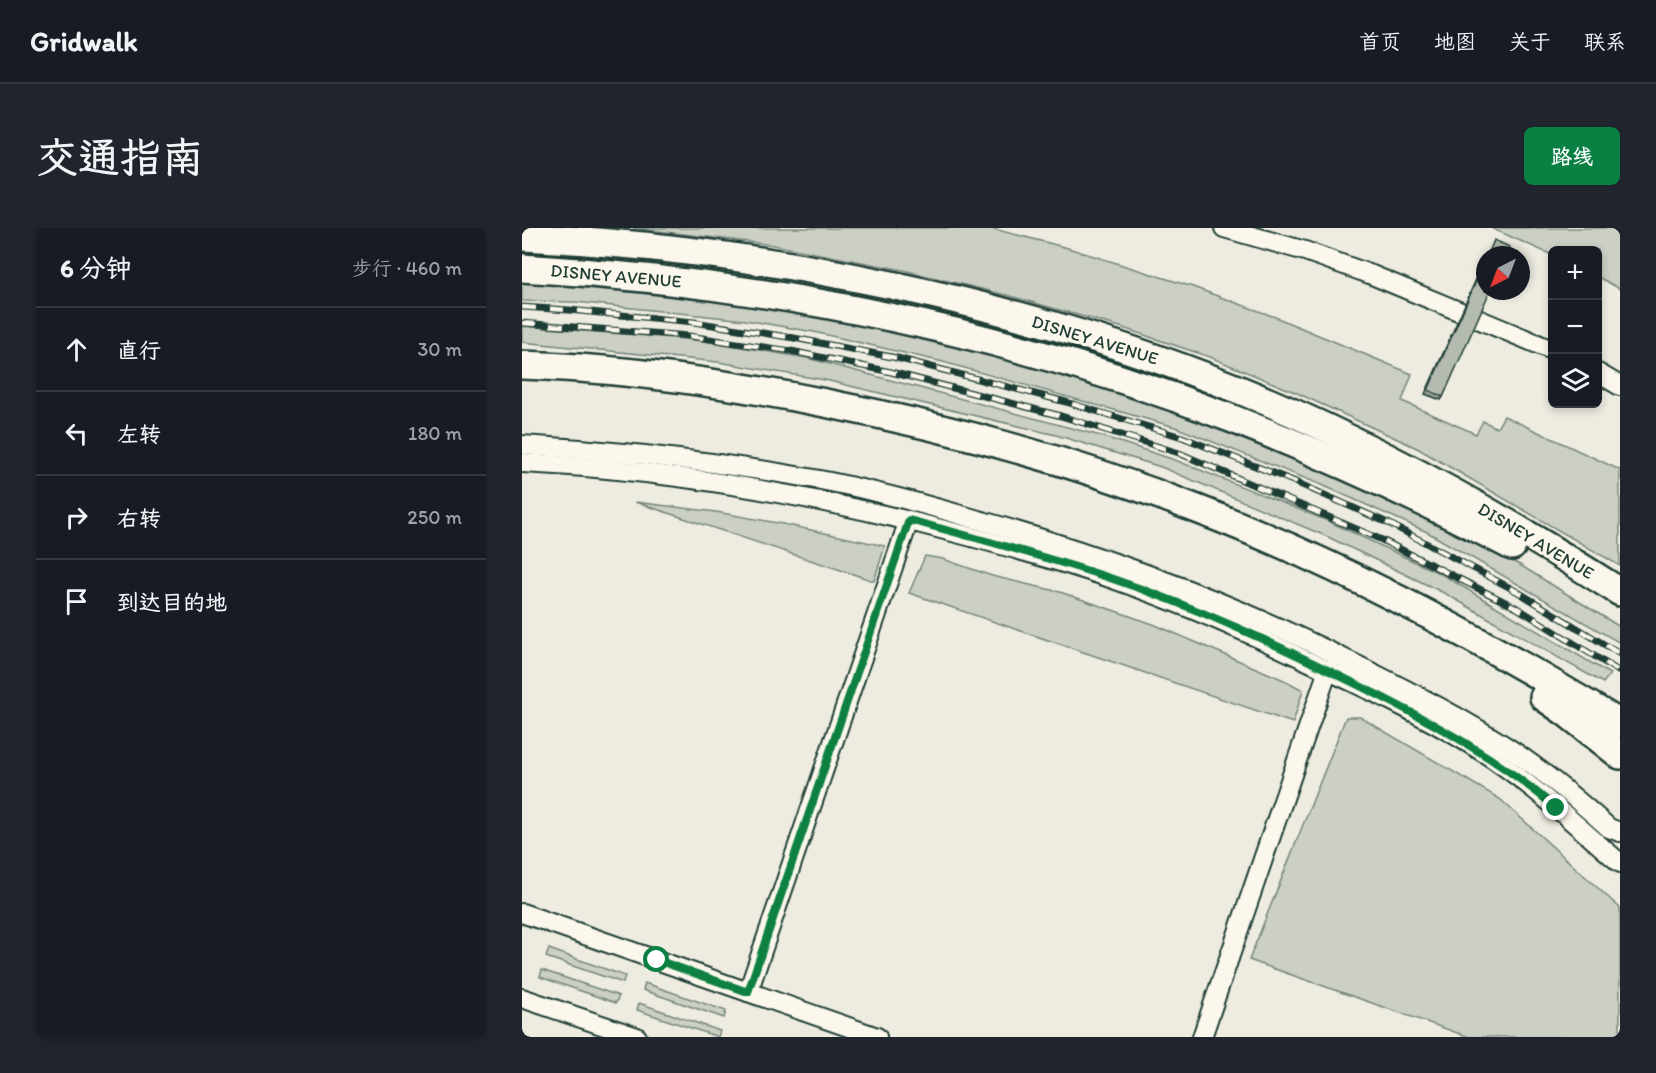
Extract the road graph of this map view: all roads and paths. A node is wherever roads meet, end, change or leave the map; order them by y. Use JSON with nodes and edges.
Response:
{"nodes":[{"id":1,"x":1224,"y":228,"type":"edge"},
{"id":2,"x":522,"y":237,"type":"edge"},
{"id":3,"x":522,"y":268,"type":"edge"},
{"id":4,"x":1548,"y":348,"type":"edge"},
{"id":5,"x":522,"y":365,"type":"edge"},
{"id":6,"x":1602,"y":375,"type":"edge"},
{"id":7,"x":1620,"y":386,"type":"edge"},
{"id":8,"x":522,"y":445,"type":"edge"},
{"id":9,"x":522,"y":463,"type":"edge"},
{"id":10,"x":1400,"y":477,"type":"junction"},
{"id":11,"x":909,"y":520,"type":"junction"},
{"id":12,"x":1620,"y":573,"type":"edge"},
{"id":13,"x":1351,"y":580,"type":"junction"},
{"id":14,"x":1620,"y":592,"type":"edge"},
{"id":15,"x":1620,"y":605,"type":"edge"},
{"id":16,"x":1328,"y":670,"type":"junction"},
{"id":17,"x":1620,"y":724,"type":"edge"},
{"id":18,"x":1620,"y":755,"type":"edge"},
{"id":19,"x":1620,"y":832,"type":"edge"},
{"id":20,"x":1620,"y":863,"type":"edge"},
{"id":21,"x":522,"y":913,"type":"edge"},
{"id":22,"x":748,"y":992,"type":"junction"},
{"id":23,"x":522,"y":998,"type":"edge"},
{"id":24,"x":637,"y":1037,"type":"edge"},
{"id":25,"x":877,"y":1037,"type":"edge"},
{"id":26,"x":1202,"y":1037,"type":"edge"}],
"edges":[{"from":1,"to":4,"type":"street"},
{"from":2,"to":10,"type":"highway","name":"DISNEY AVENUE"},
{"from":3,"to":10,"type":"highway","name":"DISNEY AVENUE"},
{"from":5,"to":13,"type":"highway"},
{"from":6,"to":7,"type":"street"},
{"from":8,"to":19,"type":"street"},
{"from":9,"to":11,"type":"street"},
{"from":10,"to":12,"type":"highway"},
{"from":10,"to":14,"type":"highway","name":"DISNEY AVENUE"},
{"from":10,"to":15,"type":"highway","name":"DISNEY AVENUE"},
{"from":11,"to":16,"type":"street"},
{"from":11,"to":22,"type":"street"},
{"from":13,"to":17,"type":"highway"},
{"from":13,"to":18,"type":"highway"},
{"from":16,"to":20,"type":"street"},
{"from":16,"to":26,"type":"street"},
{"from":21,"to":22,"type":"street"},
{"from":22,"to":25,"type":"street"},
{"from":23,"to":24,"type":"street"}]}
